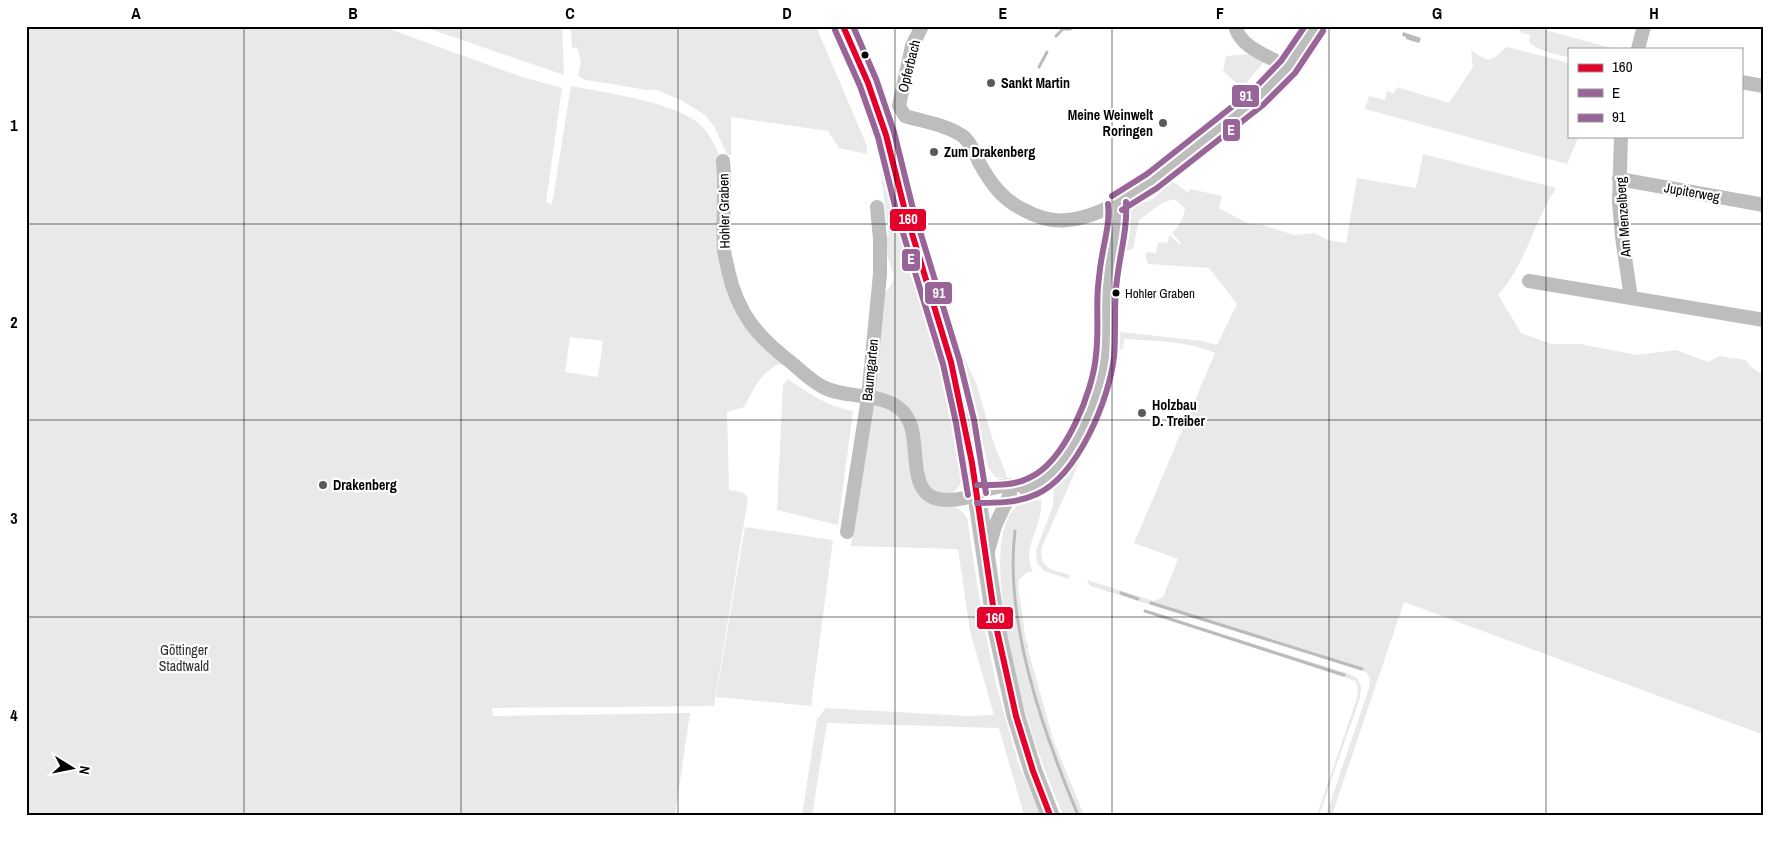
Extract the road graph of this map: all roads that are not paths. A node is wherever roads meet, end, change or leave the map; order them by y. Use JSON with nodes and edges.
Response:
{"nodes":[{"id":1,"x":843,"y":26,"type":"edge"},
{"id":2,"x":922,"y":26,"type":"edge"},
{"id":3,"x":1235,"y":26,"type":"edge"},
{"id":4,"x":1316,"y":26,"type":"edge"},
{"id":5,"x":1644,"y":26,"type":"edge"},
{"id":6,"x":1638,"y":48,"type":"edge"},
{"id":7,"x":1288,"y":67,"type":"junction"},
{"id":8,"x":1742,"y":82,"type":"edge"},
{"id":9,"x":1764,"y":86,"type":"edge"},
{"id":10,"x":1621,"y":138,"type":"edge"},
{"id":11,"x":723,"y":161,"type":"dead end"},
{"id":12,"x":1620,"y":179,"type":"junction"},
{"id":13,"x":1117,"y":203,"type":"junction"},
{"id":14,"x":1764,"y":205,"type":"edge"},
{"id":15,"x":877,"y":207,"type":"dead end"},
{"id":16,"x":1529,"y":281,"type":"dead end"},
{"id":17,"x":1631,"y":298,"type":"junction"},
{"id":18,"x":1764,"y":320,"type":"edge"},
{"id":19,"x":868,"y":398,"type":"junction"},
{"id":20,"x":1034,"y":485,"type":"junction"},
{"id":21,"x":977,"y":494,"type":"junction"},
{"id":22,"x":1010,"y":494,"type":"junction"},
{"id":23,"x":847,"y":532,"type":"dead end"},
{"id":24,"x":986,"y":559,"type":"junction"},
{"id":25,"x":1050,"y":815,"type":"edge"}],
"edges":[{"from":1,"to":21,"type":"main road"},
{"from":2,"to":13,"type":"street","name":"Opferbach"},
{"from":3,"to":7,"type":"street"},
{"from":4,"to":7,"type":"street"},
{"from":5,"to":6,"type":"street"},
{"from":7,"to":13,"type":"street"},
{"from":8,"to":9,"type":"street"},
{"from":10,"to":12,"type":"street","name":"Am Menzelberg"},
{"from":11,"to":19,"type":"street","name":"Hohler Graben"},
{"from":12,"to":14,"type":"street","name":"Jupiterweg"},
{"from":12,"to":17,"type":"street","name":"Am Menzelberg"},
{"from":13,"to":20,"type":"street","name":"Hohler Graben"},
{"from":15,"to":19,"type":"street","name":"Baumgarten"},
{"from":16,"to":17,"type":"street"},
{"from":17,"to":18,"type":"street"},
{"from":19,"to":21,"type":"street","name":"Hohler Graben"},
{"from":19,"to":23,"type":"street","name":"Baumgarten"},
{"from":20,"to":21,"type":"street","name":"Hohler Graben"},
{"from":20,"to":22,"type":"street","name":"Hohler Graben"},
{"from":21,"to":22,"type":"street","name":"Hohler Graben"},
{"from":21,"to":24,"type":"main road"},
{"from":22,"to":24,"type":"street"},
{"from":24,"to":25,"type":"main road"}]}
